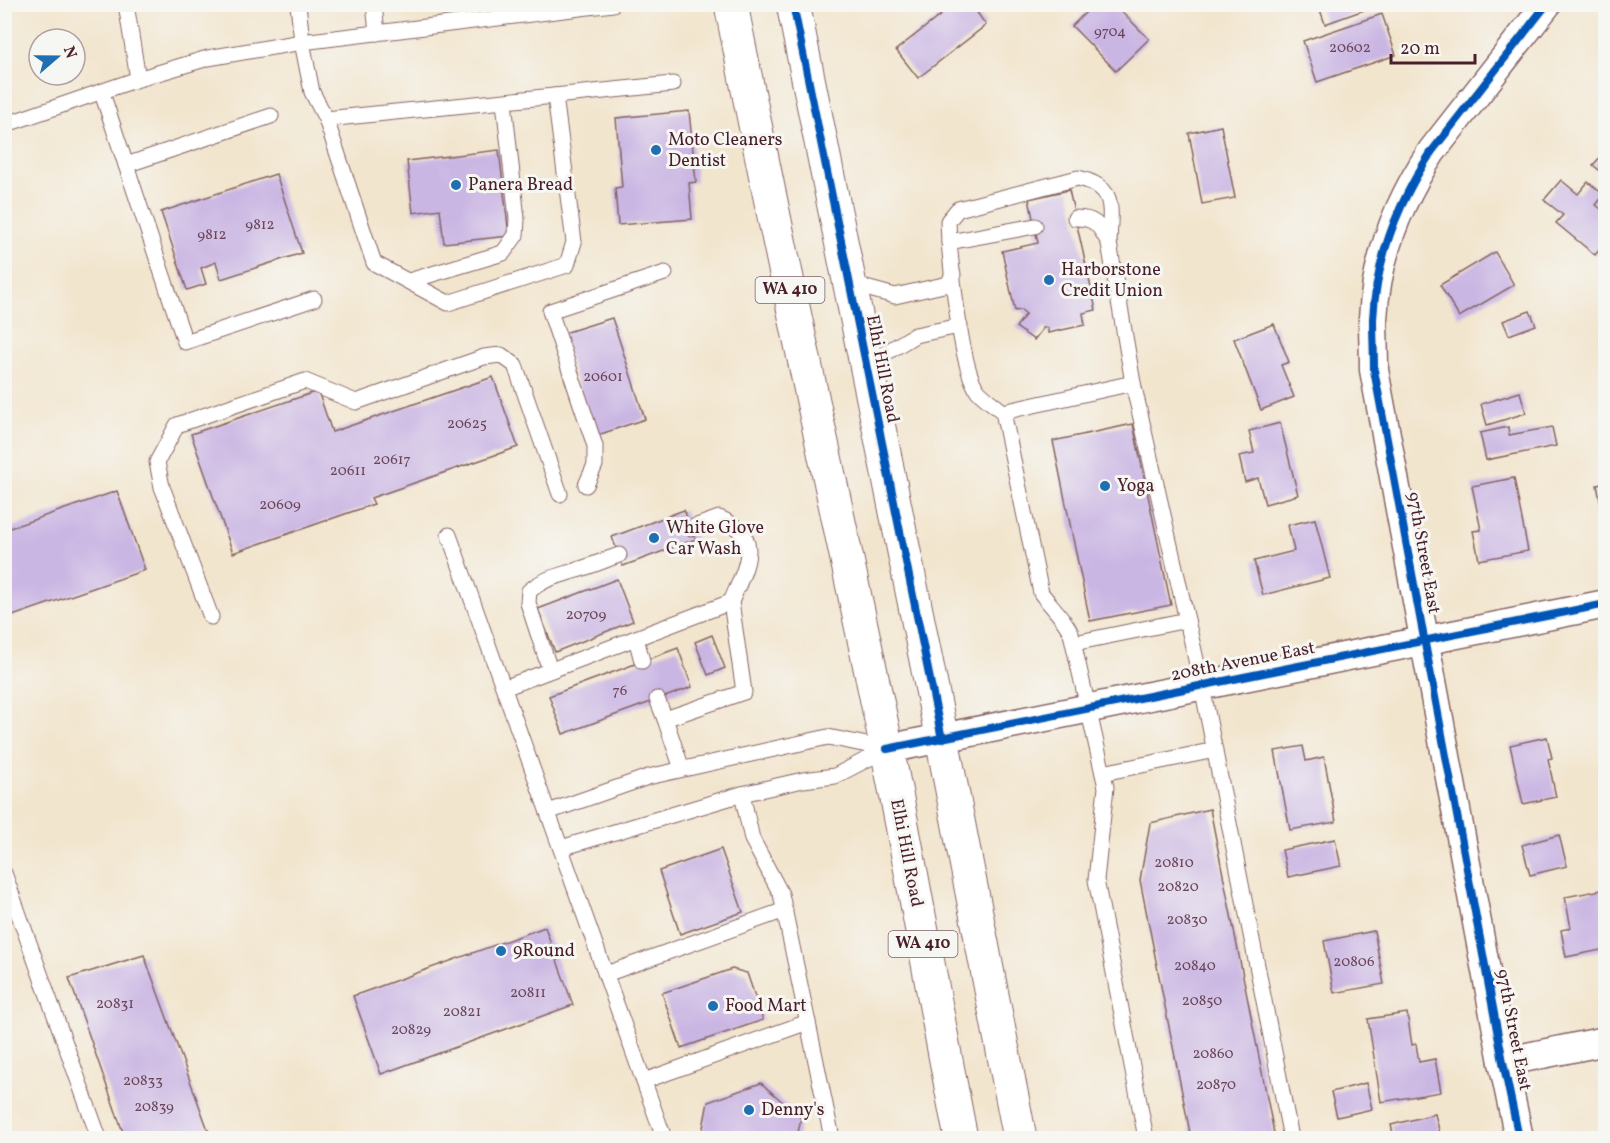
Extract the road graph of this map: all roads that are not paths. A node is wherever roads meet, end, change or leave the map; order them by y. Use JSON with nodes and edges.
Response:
{"nodes":[{"id":1,"x":126,"y":4,"type":"edge"},
{"id":2,"x":298,"y":4,"type":"edge"},
{"id":3,"x":374,"y":4,"type":"edge"},
{"id":4,"x":613,"y":4,"type":"edge"},
{"id":5,"x":731,"y":4,"type":"edge"},
{"id":6,"x":793,"y":4,"type":"edge"},
{"id":7,"x":1537,"y":8,"type":"edge"},
{"id":8,"x":376,"y":33,"type":"junction"},
{"id":9,"x":302,"y":42,"type":"junction"},
{"id":10,"x":138,"y":80,"type":"junction"},
{"id":11,"x":673,"y":84,"type":"dead end"},
{"id":12,"x":102,"y":93,"type":"junction"},
{"id":13,"x":555,"y":96,"type":"junction"},
{"id":14,"x":504,"y":102,"type":"junction"},
{"id":15,"x":271,"y":116,"type":"dead end"},
{"id":16,"x":326,"y":120,"type":"junction"},
{"id":17,"x":4,"y":125,"type":"edge"},
{"id":18,"x":126,"y":165,"type":"junction"},
{"id":19,"x":1076,"y":218,"type":"dead end"},
{"id":20,"x":1035,"y":226,"type":"dead end"},
{"id":21,"x":949,"y":242,"type":"junction"},
{"id":22,"x":1109,"y":243,"type":"junction"},
{"id":23,"x":665,"y":273,"type":"dead end"},
{"id":24,"x":952,"y":274,"type":"junction"},
{"id":25,"x":409,"y":281,"type":"junction"},
{"id":26,"x":850,"y":284,"type":"junction"},
{"id":27,"x":314,"y":299,"type":"dead end"},
{"id":28,"x":960,"y":326,"type":"junction"},
{"id":29,"x":866,"y":365,"type":"junction"},
{"id":30,"x":1133,"y":384,"type":"junction"},
{"id":31,"x":1003,"y":412,"type":"junction"},
{"id":32,"x":586,"y":485,"type":"dead end"},
{"id":33,"x":560,"y":494,"type":"dead end"},
{"id":34,"x":691,"y":528,"type":"dead end"},
{"id":35,"x":449,"y":535,"type":"dead end"},
{"id":36,"x":619,"y":555,"type":"dead end"},
{"id":37,"x":731,"y":602,"type":"junction"},
{"id":38,"x":1605,"y":604,"type":"edge"},
{"id":39,"x":211,"y":617,"type":"dead end"},
{"id":40,"x":1187,"y":620,"type":"junction"},
{"id":41,"x":636,"y":638,"type":"junction"},
{"id":42,"x":1425,"y":641,"type":"junction"},
{"id":43,"x":1074,"y":643,"type":"junction"},
{"id":44,"x":642,"y":661,"type":"dead end"},
{"id":45,"x":550,"y":670,"type":"junction"},
{"id":46,"x":1202,"y":686,"type":"junction"},
{"id":47,"x":504,"y":688,"type":"junction"},
{"id":48,"x":657,"y":699,"type":"dead end"},
{"id":49,"x":1088,"y":709,"type":"junction"},
{"id":50,"x":665,"y":719,"type":"junction"},
{"id":51,"x":942,"y":739,"type":"junction"},
{"id":52,"x":887,"y":749,"type":"junction"},
{"id":53,"x":1215,"y":750,"type":"junction"},
{"id":54,"x":682,"y":769,"type":"junction"},
{"id":55,"x":1103,"y":773,"type":"junction"},
{"id":56,"x":742,"y":794,"type":"junction"},
{"id":57,"x":548,"y":812,"type":"junction"},
{"id":58,"x":561,"y":848,"type":"junction"},
{"id":59,"x":4,"y":873,"type":"edge"},
{"id":60,"x":785,"y":910,"type":"junction"},
{"id":61,"x":606,"y":974,"type":"junction"},
{"id":62,"x":808,"y":1022,"type":"junction"},
{"id":63,"x":1605,"y":1041,"type":"edge"},
{"id":64,"x":1503,"y":1062,"type":"junction"},
{"id":65,"x":644,"y":1081,"type":"junction"},
{"id":66,"x":99,"y":1138,"type":"edge"},
{"id":67,"x":664,"y":1138,"type":"edge"},
{"id":68,"x":832,"y":1138,"type":"edge"},
{"id":69,"x":961,"y":1138,"type":"edge"},
{"id":70,"x":1021,"y":1138,"type":"edge"},
{"id":71,"x":1146,"y":1138,"type":"edge"},
{"id":72,"x":1291,"y":1138,"type":"edge"},
{"id":73,"x":1519,"y":1138,"type":"edge"}],
"edges":[{"from":1,"to":10,"type":"lane"},
{"from":2,"to":9,"type":"lane"},
{"from":3,"to":8,"type":"lane"},
{"from":4,"to":8,"type":"lane"},
{"from":5,"to":52,"type":"main road","name":"Elhi Hill Road","number":"WA 410"},
{"from":6,"to":26,"type":"main road","name":"Elhi Hill Road","number":"WA 410"},
{"from":7,"to":42,"type":"street","name":"97th Street East"},
{"from":8,"to":9,"type":"lane"},
{"from":9,"to":10,"type":"lane"},
{"from":9,"to":16,"type":"lane"},
{"from":10,"to":12,"type":"lane"},
{"from":11,"to":13,"type":"lane"},
{"from":12,"to":17,"type":"lane"},
{"from":12,"to":18,"type":"lane"},
{"from":13,"to":14,"type":"lane"},
{"from":13,"to":25,"type":"lane"},
{"from":14,"to":16,"type":"lane"},
{"from":14,"to":25,"type":"lane"},
{"from":15,"to":18,"type":"lane"},
{"from":16,"to":25,"type":"lane"},
{"from":18,"to":27,"type":"lane"},
{"from":19,"to":22,"type":"lane"},
{"from":20,"to":21,"type":"lane"},
{"from":21,"to":22,"type":"lane"},
{"from":21,"to":24,"type":"lane"},
{"from":22,"to":30,"type":"lane"},
{"from":23,"to":32,"type":"lane"},
{"from":24,"to":26,"type":"lane"},
{"from":24,"to":28,"type":"lane"},
{"from":26,"to":29,"type":"main road","name":"Elhi Hill Road","number":"WA 410"},
{"from":28,"to":29,"type":"lane"},
{"from":28,"to":31,"type":"lane"},
{"from":29,"to":51,"type":"main road","name":"Elhi Hill Road","number":"WA 410"},
{"from":30,"to":31,"type":"lane"},
{"from":30,"to":40,"type":"lane"},
{"from":31,"to":43,"type":"lane"},
{"from":33,"to":39,"type":"lane"},
{"from":34,"to":37,"type":"lane"},
{"from":35,"to":47,"type":"lane"},
{"from":36,"to":45,"type":"lane"},
{"from":37,"to":41,"type":"lane"},
{"from":37,"to":50,"type":"lane"},
{"from":38,"to":42,"type":"street","name":"208th Avenue East"},
{"from":40,"to":43,"type":"lane"},
{"from":40,"to":46,"type":"lane"},
{"from":41,"to":44,"type":"lane"},
{"from":41,"to":45,"type":"lane"},
{"from":42,"to":46,"type":"street","name":"208th Avenue East"},
{"from":42,"to":64,"type":"street","name":"97th Street East"},
{"from":43,"to":49,"type":"lane"},
{"from":45,"to":47,"type":"lane"},
{"from":46,"to":49,"type":"street","name":"208th Avenue East"},
{"from":46,"to":53,"type":"lane"},
{"from":47,"to":57,"type":"lane"},
{"from":48,"to":50,"type":"lane"},
{"from":49,"to":51,"type":"street","name":"208th Avenue East"},
{"from":49,"to":55,"type":"lane"},
{"from":50,"to":54,"type":"lane"},
{"from":51,"to":52,"type":"street","name":"208th Avenue East"},
{"from":51,"to":70,"type":"main road","name":"Elhi Hill Road","number":"WA 410"},
{"from":52,"to":54,"type":"lane"},
{"from":52,"to":56,"type":"lane"},
{"from":52,"to":69,"type":"main road","name":"Elhi Hill Road","number":"WA 410"},
{"from":53,"to":55,"type":"lane"},
{"from":53,"to":72,"type":"lane"},
{"from":54,"to":57,"type":"lane"},
{"from":55,"to":71,"type":"lane"},
{"from":56,"to":58,"type":"lane"},
{"from":56,"to":60,"type":"lane"},
{"from":57,"to":58,"type":"lane"},
{"from":58,"to":61,"type":"lane"},
{"from":59,"to":66,"type":"lane"},
{"from":60,"to":61,"type":"lane"},
{"from":60,"to":62,"type":"lane"},
{"from":61,"to":65,"type":"lane"},
{"from":62,"to":65,"type":"lane"},
{"from":62,"to":68,"type":"lane"},
{"from":63,"to":64,"type":"street"},
{"from":64,"to":73,"type":"street","name":"97th Street East"},
{"from":65,"to":67,"type":"lane"}]}
